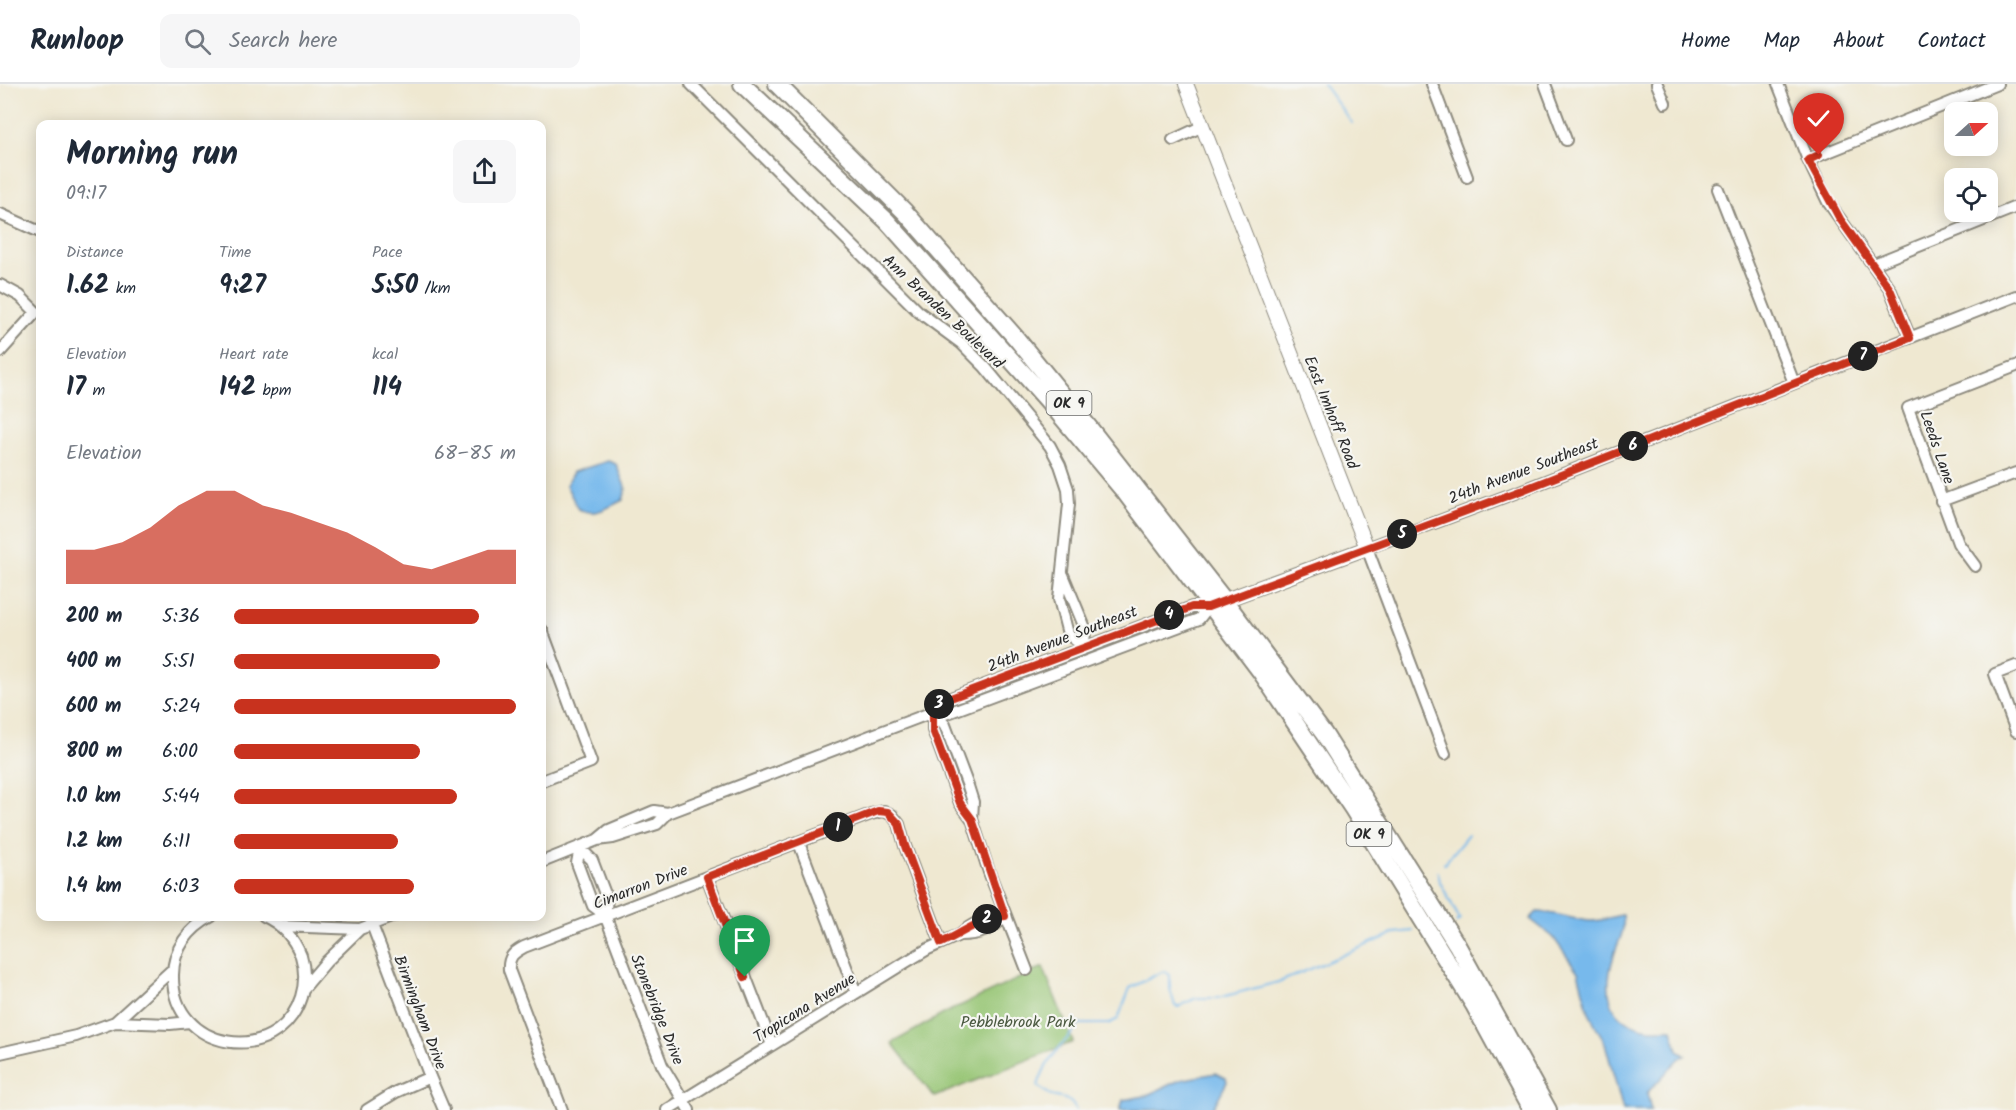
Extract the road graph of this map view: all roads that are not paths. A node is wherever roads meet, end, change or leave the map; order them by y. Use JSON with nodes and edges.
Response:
{"nodes":[{"id":1,"x":691,"y":84,"type":"edge"},
{"id":2,"x":742,"y":84,"type":"edge"},
{"id":3,"x":777,"y":84,"type":"edge"},
{"id":4,"x":1186,"y":84,"type":"edge"},
{"id":5,"x":1432,"y":84,"type":"edge"},
{"id":6,"x":1545,"y":84,"type":"edge"},
{"id":7,"x":1657,"y":84,"type":"edge"},
{"id":8,"x":1778,"y":84,"type":"edge"},
{"id":9,"x":1997,"y":84,"type":"edge"},
{"id":10,"x":1665,"y":103,"type":"dead end"},
{"id":11,"x":1203,"y":126,"type":"junction"},
{"id":12,"x":1173,"y":140,"type":"dead end"},
{"id":13,"x":1566,"y":140,"type":"dead end"},
{"id":14,"x":1808,"y":160,"type":"junction"},
{"id":15,"x":1467,"y":177,"type":"dead end"},
{"id":16,"x":1718,"y":189,"type":"dead end"},
{"id":17,"x":2016,"y":207,"type":"edge"},
{"id":18,"x":0,"y":214,"type":"edge"},
{"id":19,"x":36,"y":230,"type":"edge"},
{"id":20,"x":1874,"y":264,"type":"junction"},
{"id":21,"x":0,"y":285,"type":"edge"},
{"id":22,"x":2016,"y":296,"type":"edge"},
{"id":23,"x":1910,"y":338,"type":"junction"},
{"id":24,"x":0,"y":352,"type":"edge"},
{"id":25,"x":2016,"y":366,"type":"edge"},
{"id":26,"x":1794,"y":383,"type":"junction"},
{"id":27,"x":2016,"y":473,"type":"edge"},
{"id":28,"x":1941,"y":501,"type":"junction"},
{"id":29,"x":1367,"y":548,"type":"junction"},
{"id":30,"x":1976,"y":566,"type":"dead end"},
{"id":31,"x":1063,"y":575,"type":"junction"},
{"id":32,"x":1214,"y":604,"type":"junction"},
{"id":33,"x":546,"y":641,"type":"edge"},
{"id":34,"x":1084,"y":647,"type":"junction"},
{"id":35,"x":2016,"y":666,"type":"edge"},
{"id":36,"x":933,"y":712,"type":"junction"},
{"id":37,"x":2016,"y":731,"type":"edge"},
{"id":38,"x":1445,"y":754,"type":"dead end"},
{"id":39,"x":546,"y":779,"type":"edge"},
{"id":40,"x":799,"y":843,"type":"junction"},
{"id":41,"x":580,"y":848,"type":"junction"},
{"id":42,"x":546,"y":861,"type":"edge"},
{"id":43,"x":707,"y":877,"type":"junction"},
{"id":44,"x":605,"y":915,"type":"junction"},
{"id":45,"x":1005,"y":916,"type":"junction"},
{"id":46,"x":205,"y":921,"type":"edge"},
{"id":47,"x":272,"y":921,"type":"edge"},
{"id":48,"x":380,"y":921,"type":"edge"},
{"id":49,"x":372,"y":924,"type":"junction"},
{"id":50,"x":280,"y":926,"type":"junction"},
{"id":51,"x":360,"y":930,"type":"junction"},
{"id":52,"x":941,"y":943,"type":"junction"},
{"id":53,"x":173,"y":969,"type":"junction"},
{"id":54,"x":1027,"y":970,"type":"dead end"},
{"id":55,"x":303,"y":988,"type":"junction"},
{"id":56,"x":856,"y":993,"type":"junction"},
{"id":57,"x":115,"y":1022,"type":"junction"},
{"id":58,"x":190,"y":1022,"type":"junction"},
{"id":59,"x":772,"y":1045,"type":"junction"},
{"id":60,"x":0,"y":1053,"type":"edge"},
{"id":61,"x":430,"y":1077,"type":"junction"},
{"id":62,"x":683,"y":1100,"type":"junction"},
{"id":63,"x":367,"y":1110,"type":"edge"},
{"id":64,"x":444,"y":1110,"type":"edge"},
{"id":65,"x":562,"y":1110,"type":"edge"},
{"id":66,"x":667,"y":1110,"type":"edge"},
{"id":67,"x":689,"y":1110,"type":"edge"},
{"id":68,"x":1531,"y":1110,"type":"edge"},
{"id":69,"x":1548,"y":1110,"type":"edge"}],
"edges":[{"from":1,"to":31,"type":"street","name":"Ann Branden Boulevard"},
{"from":2,"to":32,"type":"highway","number":"OK 9"},
{"from":3,"to":32,"type":"highway","number":"OK 9"},
{"from":4,"to":11,"type":"main road","name":"East Imhoff Road"},
{"from":5,"to":15,"type":"street"},
{"from":6,"to":13,"type":"street"},
{"from":7,"to":10,"type":"street"},
{"from":8,"to":14,"type":"street"},
{"from":9,"to":14,"type":"street"},
{"from":11,"to":12,"type":"street"},
{"from":11,"to":29,"type":"main road","name":"East Imhoff Road"},
{"from":14,"to":20,"type":"street"},
{"from":16,"to":26,"type":"street"},
{"from":17,"to":20,"type":"street"},
{"from":18,"to":19,"type":"street"},
{"from":20,"to":23,"type":"street"},
{"from":21,"to":24,"type":"street"},
{"from":22,"to":23,"type":"street","name":"24th Avenue Southeast"},
{"from":23,"to":26,"type":"street","name":"24th Avenue Southeast"},
{"from":25,"to":28,"type":"street","name":"Leeds Lane"},
{"from":26,"to":29,"type":"street","name":"24th Avenue Southeast"},
{"from":27,"to":28,"type":"street"},
{"from":28,"to":30,"type":"street","name":"Leeds Lane"},
{"from":29,"to":32,"type":"main road","name":"24th Avenue Southeast"},
{"from":29,"to":38,"type":"street","name":"East Imhoff Road"},
{"from":31,"to":34,"type":"street","name":"Ann Branden Boulevard"},
{"from":31,"to":34,"type":"street","name":"Ann Branden Boulevard"},
{"from":32,"to":34,"type":"street","name":"24th Avenue Southeast"},
{"from":32,"to":36,"type":"street","name":"24th Avenue Southeast"},
{"from":32,"to":68,"type":"highway","number":"OK 9"},
{"from":32,"to":69,"type":"highway","number":"OK 9"},
{"from":33,"to":39,"type":"street"},
{"from":34,"to":36,"type":"street","name":"24th Avenue Southeast"},
{"from":35,"to":37,"type":"street"},
{"from":36,"to":41,"type":"street","name":"24th Avenue Southeast"},
{"from":36,"to":45,"type":"street"},
{"from":40,"to":43,"type":"street","name":"Cimarron Drive"},
{"from":40,"to":52,"type":"street","name":"Cimarron Drive"},
{"from":40,"to":56,"type":"street"},
{"from":41,"to":42,"type":"street","name":"24th Avenue Southeast"},
{"from":41,"to":44,"type":"street","name":"Stonebridge Drive"},
{"from":43,"to":44,"type":"street","name":"Cimarron Drive"},
{"from":43,"to":59,"type":"street"},
{"from":44,"to":62,"type":"street","name":"Stonebridge Drive"},
{"from":44,"to":65,"type":"street","name":"Cimarron Drive"},
{"from":45,"to":52,"type":"street","name":"Tropicana Avenue"},
{"from":45,"to":54,"type":"street"},
{"from":46,"to":53,"type":"street"},
{"from":47,"to":50,"type":"street"},
{"from":48,"to":49,"type":"street"},
{"from":49,"to":51,"type":"street"},
{"from":49,"to":61,"type":"street","name":"Birmingham Drive"},
{"from":50,"to":51,"type":"street"},
{"from":50,"to":55,"type":"street"},
{"from":51,"to":55,"type":"street"},
{"from":52,"to":56,"type":"street","name":"Tropicana Avenue"},
{"from":53,"to":57,"type":"street"},
{"from":53,"to":58,"type":"street"},
{"from":55,"to":58,"type":"street"},
{"from":56,"to":59,"type":"street","name":"Tropicana Avenue"},
{"from":57,"to":58,"type":"street"},
{"from":57,"to":60,"type":"street"},
{"from":59,"to":62,"type":"street","name":"Tropicana Avenue"},
{"from":61,"to":63,"type":"street"},
{"from":61,"to":64,"type":"street","name":"Birmingham Drive"},
{"from":62,"to":66,"type":"street","name":"Tropicana Avenue"},
{"from":62,"to":67,"type":"street","name":"Stonebridge Drive"}]}
